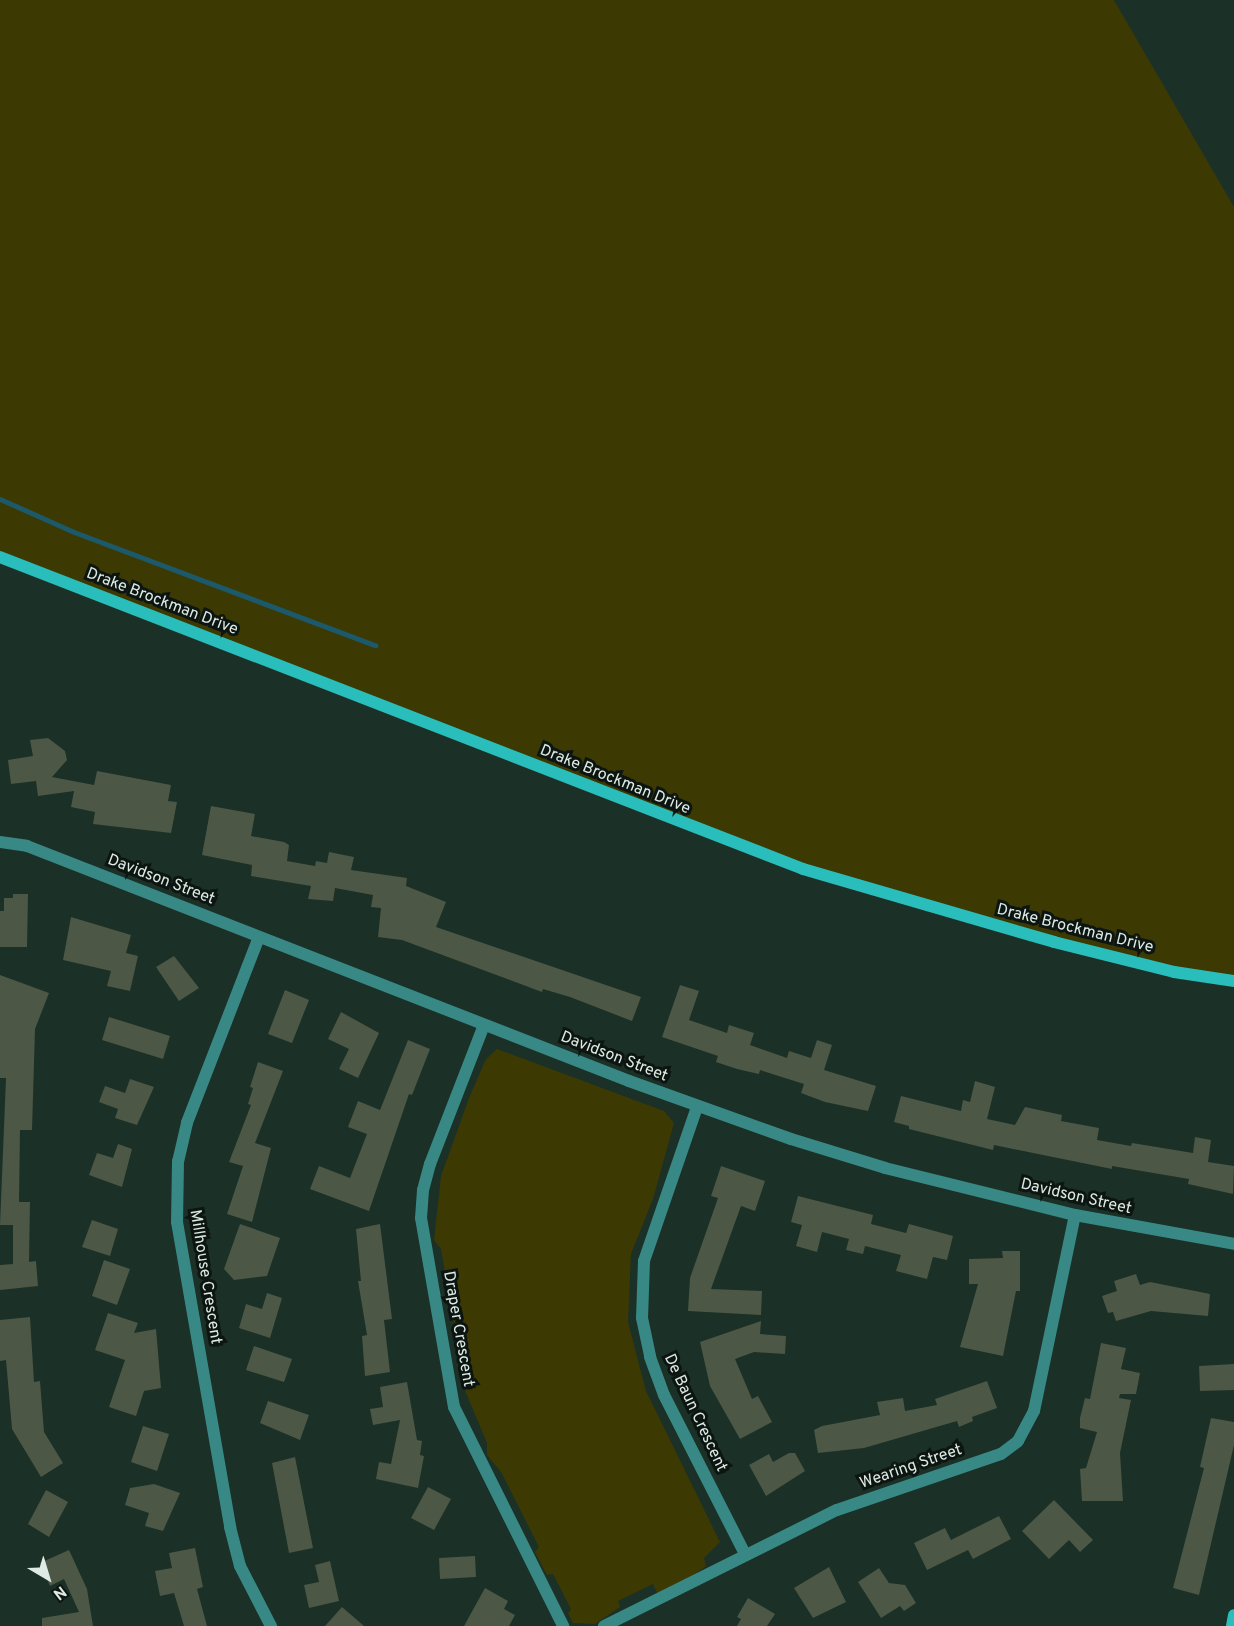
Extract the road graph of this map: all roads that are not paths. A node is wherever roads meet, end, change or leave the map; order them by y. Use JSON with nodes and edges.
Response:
{"nodes":[{"id":1,"x":0,"y":557,"type":"edge"},
{"id":2,"x":0,"y":842,"type":"edge"},
{"id":3,"x":259,"y":937,"type":"junction"},
{"id":4,"x":1234,"y":981,"type":"edge"},
{"id":5,"x":484,"y":1025,"type":"junction"},
{"id":6,"x":697,"y":1107,"type":"junction"},
{"id":7,"x":1075,"y":1215,"type":"junction"},
{"id":8,"x":1234,"y":1244,"type":"edge"},
{"id":9,"x":745,"y":1554,"type":"junction"},
{"id":10,"x":1234,"y":1615,"type":"edge"},
{"id":11,"x":271,"y":1626,"type":"edge"},
{"id":12,"x":563,"y":1626,"type":"edge"},
{"id":13,"x":604,"y":1626,"type":"edge"},
{"id":14,"x":1232,"y":1626,"type":"edge"}],
"edges":[{"from":1,"to":4,"type":"main road","name":"Drake Brockman Drive"},
{"from":2,"to":3,"type":"street","name":"Davidson Street"},
{"from":3,"to":5,"type":"street","name":"Davidson Street"},
{"from":3,"to":11,"type":"street","name":"Millhouse Crescent"},
{"from":5,"to":6,"type":"street","name":"Davidson Street"},
{"from":5,"to":12,"type":"street","name":"Draper Crescent"},
{"from":6,"to":7,"type":"street","name":"Davidson Street"},
{"from":6,"to":9,"type":"street","name":"De Baun Crescent"},
{"from":7,"to":8,"type":"street","name":"Davidson Street"},
{"from":7,"to":9,"type":"street","name":"Wearing Street"},
{"from":9,"to":13,"type":"street","name":"Wearing Street"},
{"from":10,"to":14,"type":"main road"}]}
